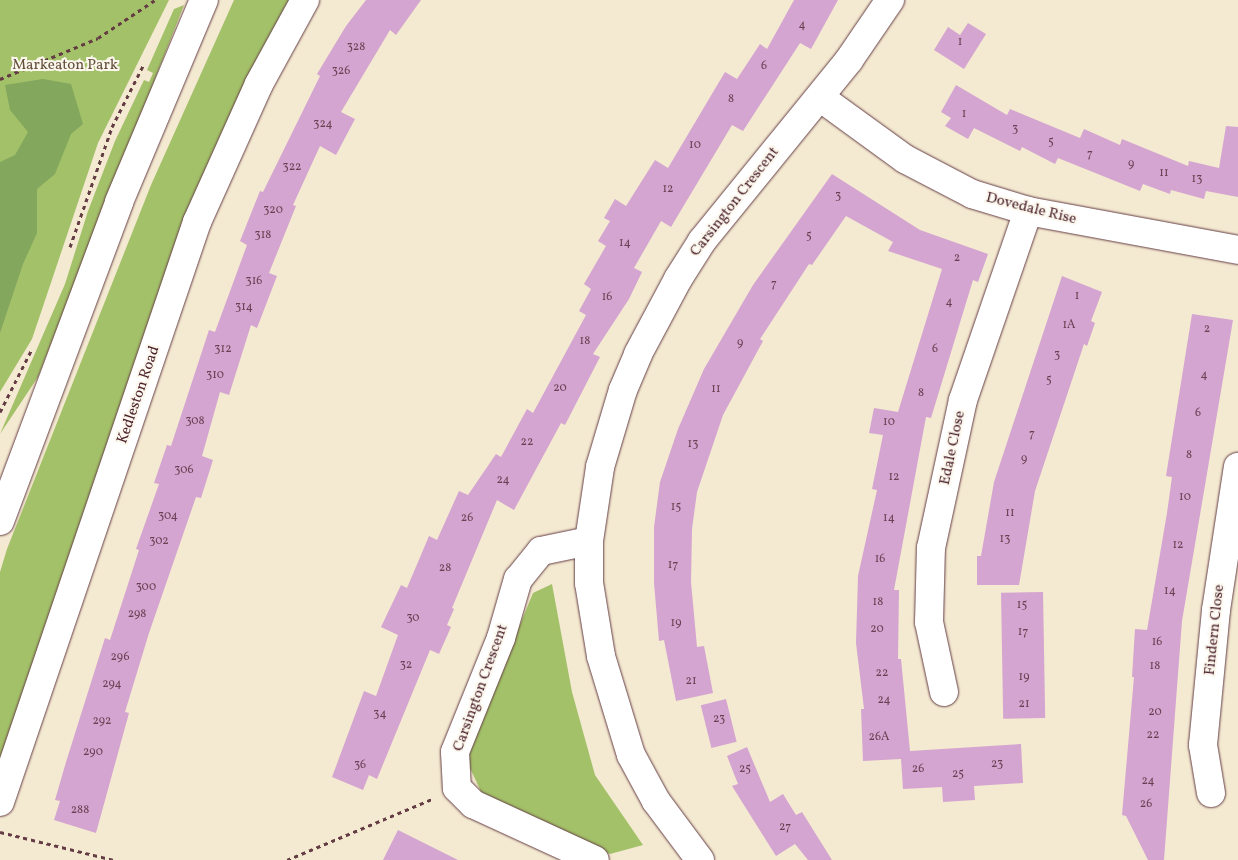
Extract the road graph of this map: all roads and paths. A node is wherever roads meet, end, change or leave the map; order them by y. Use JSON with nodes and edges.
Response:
{"nodes":[{"id":1,"x":155,"y":0,"type":"edge"},
{"id":2,"x":204,"y":0,"type":"edge"},
{"id":3,"x":305,"y":0,"type":"edge"},
{"id":4,"x":890,"y":0,"type":"edge"},
{"id":5,"x":0,"y":79,"type":"edge"},
{"id":6,"x":821,"y":98,"type":"junction"},
{"id":7,"x":1028,"y":211,"type":"junction"},
{"id":8,"x":1238,"y":250,"type":"edge"},
{"id":9,"x":1238,"y":467,"type":"edge"},
{"id":10,"x":0,"y":521,"type":"edge"},
{"id":11,"x":589,"y":540,"type":"junction"},
{"id":12,"x":944,"y":692,"type":"dead end"},
{"id":13,"x":457,"y":788,"type":"junction"},
{"id":14,"x":1211,"y":793,"type":"dead end"},
{"id":15,"x":0,"y":802,"type":"edge"},
{"id":16,"x":0,"y":832,"type":"edge"},
{"id":17,"x":692,"y":857,"type":"edge"},
{"id":18,"x":114,"y":860,"type":"edge"},
{"id":19,"x":287,"y":860,"type":"edge"},
{"id":20,"x":595,"y":860,"type":"edge"}],
"edges":[{"from":1,"to":5,"type":"path"},
{"from":2,"to":10,"type":"street"},
{"from":3,"to":15,"type":"street","name":"Kedleston Road"},
{"from":4,"to":6,"type":"street","name":"Carsington Crescent"},
{"from":6,"to":7,"type":"street","name":"Dovedale Rise"},
{"from":6,"to":11,"type":"street","name":"Carsington Crescent"},
{"from":7,"to":8,"type":"street","name":"Dovedale Rise"},
{"from":7,"to":12,"type":"street","name":"Edale Close"},
{"from":9,"to":14,"type":"street","name":"Findern Close"},
{"from":11,"to":13,"type":"street","name":"Carsington Crescent"},
{"from":11,"to":17,"type":"street","name":"Carsington Crescent"},
{"from":13,"to":19,"type":"path"},
{"from":13,"to":20,"type":"street"},
{"from":16,"to":18,"type":"path"}]}
